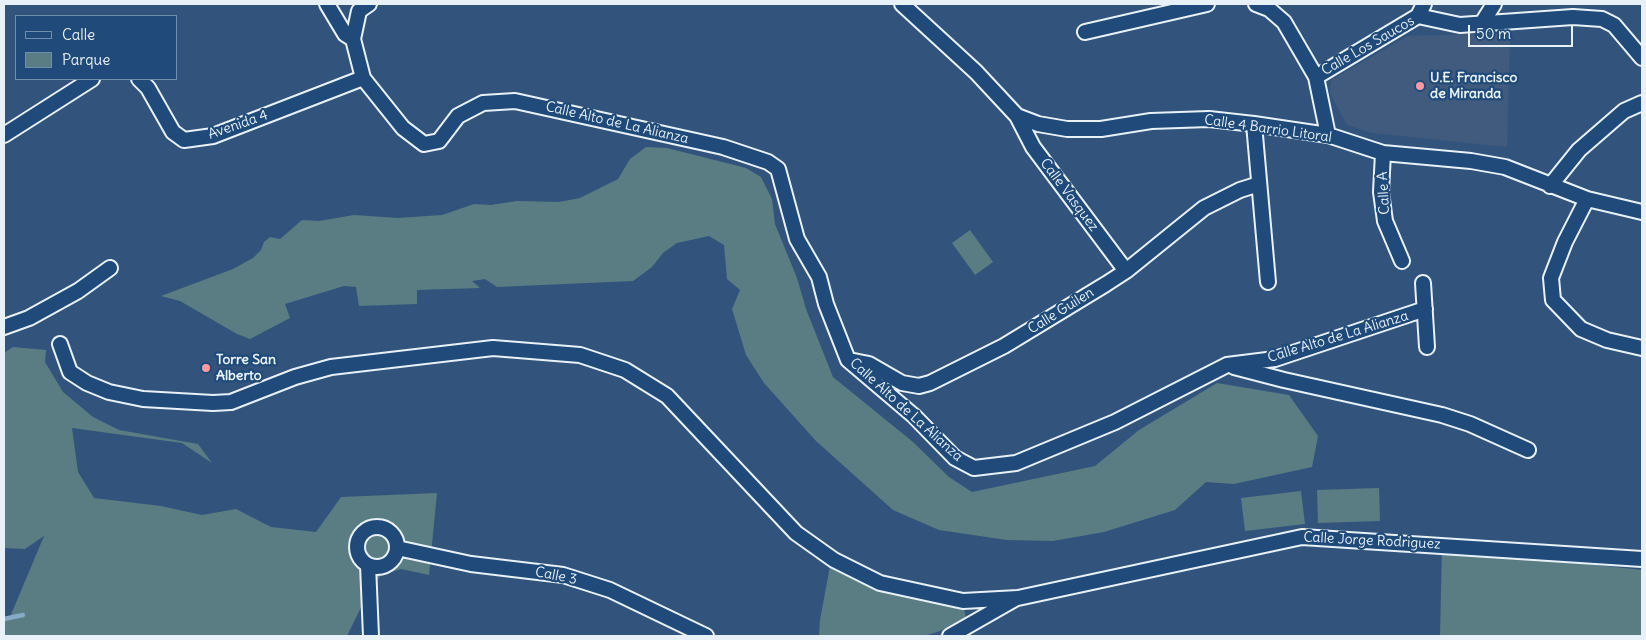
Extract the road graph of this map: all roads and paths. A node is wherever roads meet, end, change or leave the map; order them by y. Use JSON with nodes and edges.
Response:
{"nodes":[{"id":1,"x":327,"y":4,"type":"edge"},
{"id":2,"x":369,"y":4,"type":"edge"},
{"id":3,"x":902,"y":4,"type":"edge"},
{"id":4,"x":1207,"y":4,"type":"edge"},
{"id":5,"x":1256,"y":4,"type":"edge"},
{"id":6,"x":1494,"y":4,"type":"edge"},
{"id":7,"x":1421,"y":10,"type":"edge"},
{"id":8,"x":1482,"y":23,"type":"junction"},
{"id":9,"x":1085,"y":32,"type":"dead end"},
{"id":10,"x":353,"y":39,"type":"junction"},
{"id":11,"x":1642,"y":58,"type":"edge"},
{"id":12,"x":1316,"y":77,"type":"junction"},
{"id":13,"x":363,"y":78,"type":"junction"},
{"id":14,"x":90,"y":80,"type":"edge"},
{"id":15,"x":140,"y":80,"type":"edge"},
{"id":16,"x":1642,"y":103,"type":"edge"},
{"id":17,"x":1017,"y":116,"type":"junction"},
{"id":18,"x":1254,"y":124,"type":"junction"},
{"id":19,"x":4,"y":135,"type":"edge"},
{"id":20,"x":1328,"y":135,"type":"junction"},
{"id":21,"x":1383,"y":152,"type":"junction"},
{"id":22,"x":1259,"y":184,"type":"junction"},
{"id":23,"x":1550,"y":186,"type":"junction"},
{"id":24,"x":1587,"y":199,"type":"junction"},
{"id":25,"x":1642,"y":212,"type":"edge"},
{"id":26,"x":1402,"y":261,"type":"dead end"},
{"id":27,"x":110,"y":268,"type":"dead end"},
{"id":28,"x":1126,"y":271,"type":"junction"},
{"id":29,"x":1268,"y":282,"type":"dead end"},
{"id":30,"x":1423,"y":284,"type":"dead end"},
{"id":31,"x":1425,"y":310,"type":"junction"},
{"id":32,"x":4,"y":327,"type":"edge"},
{"id":33,"x":60,"y":344,"type":"dead end"},
{"id":34,"x":1427,"y":347,"type":"dead end"},
{"id":35,"x":1642,"y":348,"type":"edge"},
{"id":36,"x":848,"y":360,"type":"junction"},
{"id":37,"x":1227,"y":365,"type":"junction"},
{"id":38,"x":1528,"y":450,"type":"dead end"},
{"id":39,"x":397,"y":548,"type":"junction"},
{"id":40,"x":1642,"y":559,"type":"edge"},
{"id":41,"x":368,"y":565,"type":"junction"},
{"id":42,"x":1018,"y":598,"type":"junction"},
{"id":43,"x":371,"y":636,"type":"edge"},
{"id":44,"x":706,"y":636,"type":"edge"},
{"id":45,"x":950,"y":636,"type":"edge"}],
"edges":[{"from":1,"to":10,"type":"street"},
{"from":2,"to":10,"type":"street"},
{"from":3,"to":17,"type":"street","name":"Calle 4 Barrio Litoral"},
{"from":4,"to":9,"type":"street"},
{"from":5,"to":12,"type":"street"},
{"from":6,"to":8,"type":"street"},
{"from":7,"to":8,"type":"street","name":"Calle Los Saucos"},
{"from":7,"to":12,"type":"street","name":"Calle Los Saucos"},
{"from":8,"to":11,"type":"street","name":"Calle Los Saucos"},
{"from":10,"to":13,"type":"street"},
{"from":12,"to":20,"type":"street"},
{"from":13,"to":15,"type":"street","name":"Avenida 4"},
{"from":13,"to":36,"type":"street","name":"Calle Alto de La Alianza"},
{"from":14,"to":19,"type":"street"},
{"from":16,"to":23,"type":"street"},
{"from":17,"to":18,"type":"street","name":"Calle 4 Barrio Litoral"},
{"from":17,"to":28,"type":"street","name":"Calle Vasquez"},
{"from":18,"to":20,"type":"street","name":"Calle 4 Barrio Litoral"},
{"from":18,"to":22,"type":"street"},
{"from":20,"to":21,"type":"street","name":"Calle 4 Barrio Litoral"},
{"from":21,"to":23,"type":"street","name":"Calle 4 Barrio Litoral"},
{"from":21,"to":26,"type":"street","name":"Calle A"},
{"from":22,"to":28,"type":"street","name":"Calle Guilen"},
{"from":22,"to":29,"type":"street"},
{"from":23,"to":24,"type":"street","name":"Calle 4 Barrio Litoral"},
{"from":24,"to":25,"type":"street","name":"Calle 4 Barrio Litoral"},
{"from":24,"to":35,"type":"street"},
{"from":27,"to":32,"type":"street"},
{"from":28,"to":36,"type":"street","name":"Calle Guilen"},
{"from":30,"to":31,"type":"street"},
{"from":31,"to":34,"type":"street"},
{"from":31,"to":37,"type":"street","name":"Calle Alto de La Alianza"},
{"from":33,"to":42,"type":"street"},
{"from":36,"to":37,"type":"street","name":"Calle Alto de La Alianza"},
{"from":37,"to":38,"type":"street"},
{"from":39,"to":41,"type":"street"},
{"from":39,"to":41,"type":"street"},
{"from":39,"to":44,"type":"street","name":"Calle 3"},
{"from":40,"to":42,"type":"street","name":"Calle Jorge Rodriguez"},
{"from":41,"to":43,"type":"street"},
{"from":42,"to":45,"type":"street"}]}
